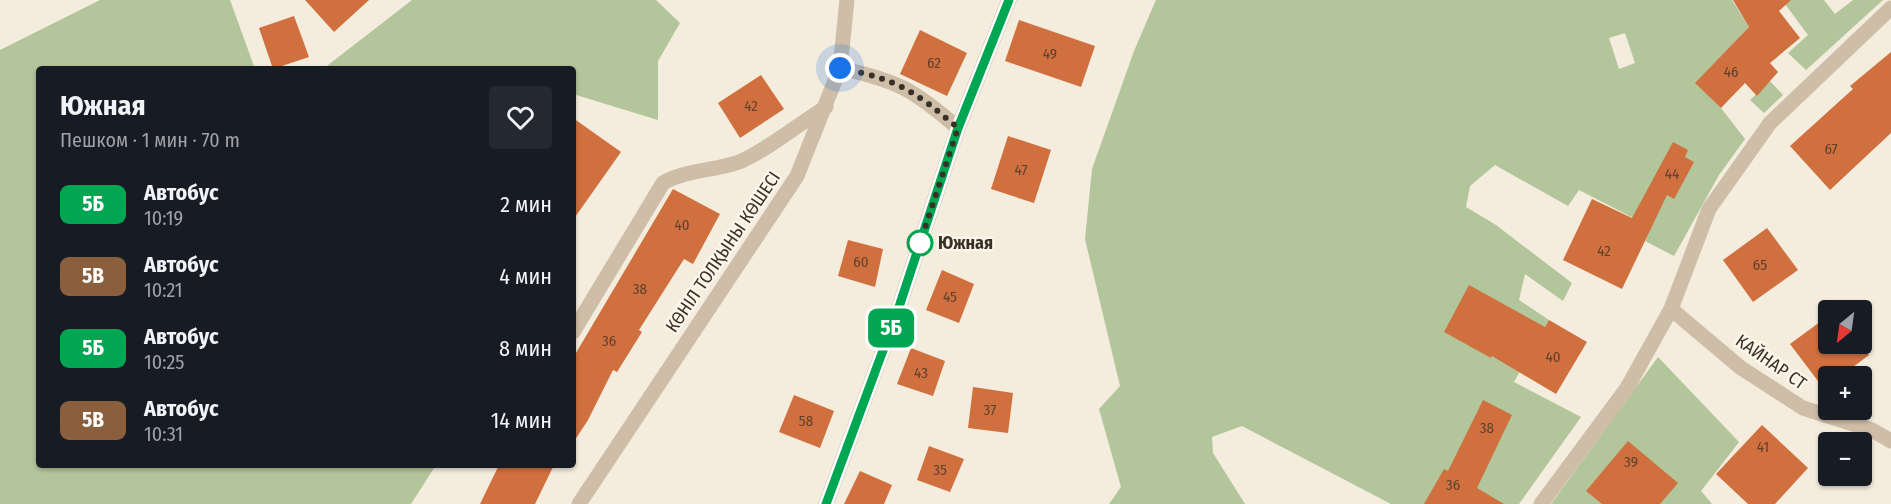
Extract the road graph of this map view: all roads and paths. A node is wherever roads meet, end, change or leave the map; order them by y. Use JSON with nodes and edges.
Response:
{"nodes":[{"id":1,"x":847,"y":0,"type":"edge"},
{"id":2,"x":1009,"y":0,"type":"edge"},
{"id":3,"x":1891,"y":8,"type":"edge"},
{"id":4,"x":840,"y":68,"type":"junction"},
{"id":5,"x":826,"y":107,"type":"junction"},
{"id":6,"x":958,"y":128,"type":"junction"},
{"id":7,"x":1671,"y":309,"type":"junction"},
{"id":8,"x":576,"y":327,"type":"edge"},
{"id":9,"x":1891,"y":441,"type":"edge"},
{"id":10,"x":579,"y":504,"type":"edge"},
{"id":11,"x":826,"y":504,"type":"edge"},
{"id":12,"x":1541,"y":504,"type":"edge"}],
"edges":[{"from":1,"to":4,"type":"street","name":"КӨНІЛ ТОЛҚЫНЫ КӨШЕСІ"},
{"from":2,"to":6,"type":"street"},
{"from":3,"to":7,"type":"street"},
{"from":4,"to":5,"type":"street","name":"КӨНІЛ ТОЛҚЫНЫ КӨШЕСІ"},
{"from":4,"to":6,"type":"street"},
{"from":5,"to":8,"type":"street"},
{"from":5,"to":10,"type":"street","name":"КӨНІЛ ТОЛҚЫНЫ КӨШЕСІ"},
{"from":6,"to":11,"type":"street"},
{"from":7,"to":9,"type":"street","name":"КАЙНАР СТ"},
{"from":7,"to":12,"type":"street"}]}
